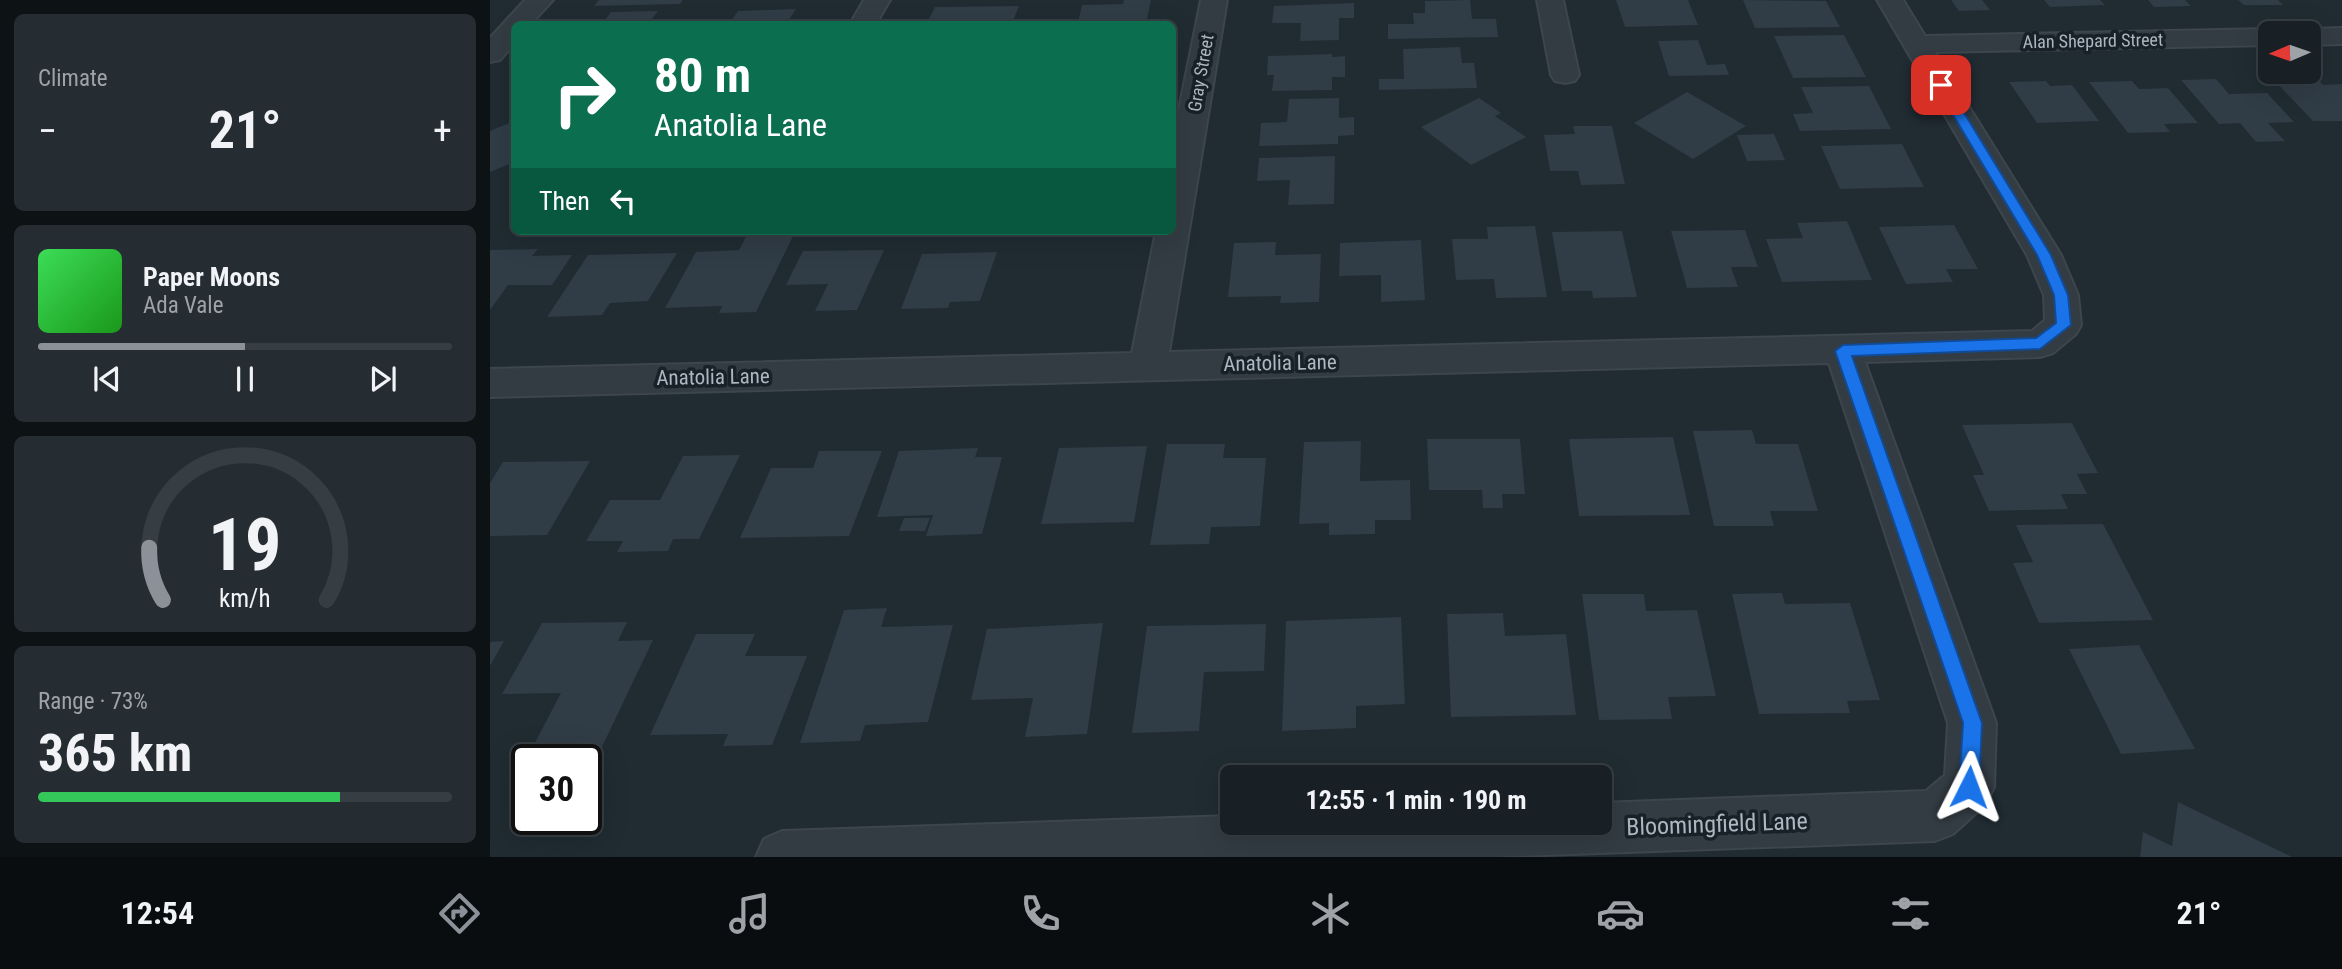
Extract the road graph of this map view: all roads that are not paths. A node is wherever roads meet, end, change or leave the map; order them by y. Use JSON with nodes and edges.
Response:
{"nodes":[{"id":1,"x":540,"y":0,"type":"edge"},
{"id":2,"x":877,"y":0,"type":"edge"},
{"id":3,"x":1214,"y":0,"type":"edge"},
{"id":4,"x":1550,"y":0,"type":"edge"},
{"id":5,"x":1890,"y":0,"type":"edge"},
{"id":6,"x":521,"y":21,"type":"edge"},
{"id":7,"x":865,"y":21,"type":"edge"},
{"id":8,"x":511,"y":31,"type":"edge"},
{"id":9,"x":2342,"y":36,"type":"edge"},
{"id":10,"x":2258,"y":37,"type":"edge"},
{"id":11,"x":2321,"y":37,"type":"edge"},
{"id":12,"x":1917,"y":44,"type":"junction"},
{"id":13,"x":490,"y":54,"type":"edge"},
{"id":14,"x":1565,"y":75,"type":"dead end"},
{"id":15,"x":1176,"y":208,"type":"edge"},
{"id":16,"x":1171,"y":235,"type":"edge"},
{"id":17,"x":1843,"y":351,"type":"junction"},
{"id":18,"x":1148,"y":366,"type":"junction"},
{"id":19,"x":490,"y":383,"type":"edge"},
{"id":20,"x":782,"y":857,"type":"edge"}],
"edges":[{"from":1,"to":6,"type":"street"},
{"from":2,"to":7,"type":"street"},
{"from":3,"to":15,"type":"street","name":"Gray Street"},
{"from":4,"to":14,"type":"street"},
{"from":5,"to":12,"type":"street"},
{"from":8,"to":13,"type":"street"},
{"from":9,"to":11,"type":"street"},
{"from":10,"to":12,"type":"street","name":"Alan Shepard Street"},
{"from":12,"to":17,"type":"street","name":"Anatolia Lane"},
{"from":16,"to":18,"type":"street","name":"Gray Street"},
{"from":17,"to":18,"type":"street","name":"Anatolia Lane"},
{"from":17,"to":20,"type":"street","name":"Bloomingfield Lane"},
{"from":18,"to":19,"type":"street","name":"Anatolia Lane"}]}
